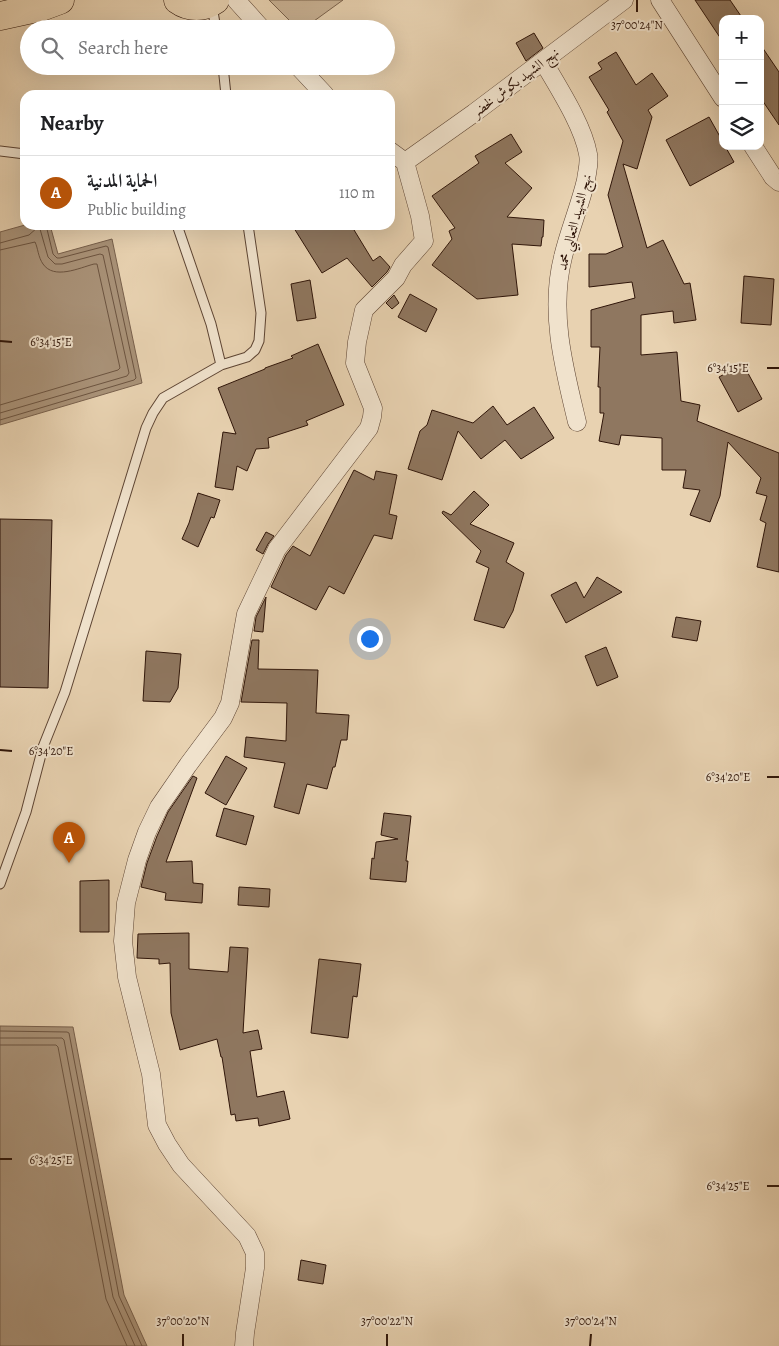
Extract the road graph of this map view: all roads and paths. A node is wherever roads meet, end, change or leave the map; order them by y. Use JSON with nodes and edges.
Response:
{"nodes":[{"id":1,"x":60,"y":0,"type":"edge"},
{"id":2,"x":624,"y":0,"type":"edge"},
{"id":3,"x":660,"y":0,"type":"edge"},
{"id":4,"x":176,"y":1,"type":"edge"},
{"id":5,"x":220,"y":8,"type":"edge"},
{"id":6,"x":0,"y":16,"type":"edge"},
{"id":7,"x":244,"y":20,"type":"edge"},
{"id":8,"x":543,"y":61,"type":"junction"},
{"id":9,"x":224,"y":75,"type":"edge"},
{"id":10,"x":306,"y":75,"type":"edge"},
{"id":11,"x":225,"y":90,"type":"edge"},
{"id":12,"x":320,"y":90,"type":"edge"},
{"id":13,"x":719,"y":92,"type":"edge"},
{"id":14,"x":756,"y":150,"type":"edge"},
{"id":15,"x":0,"y":151,"type":"edge"},
{"id":16,"x":20,"y":153,"type":"edge"},
{"id":17,"x":395,"y":155,"type":"edge"},
{"id":18,"x":405,"y":162,"type":"junction"},
{"id":19,"x":779,"y":182,"type":"edge"},
{"id":20,"x":179,"y":230,"type":"edge"},
{"id":21,"x":249,"y":230,"type":"edge"},
{"id":22,"x":221,"y":365,"type":"junction"},
{"id":23,"x":577,"y":422,"type":"dead end"},
{"id":24,"x":0,"y":884,"type":"edge"},
{"id":25,"x":244,"y":1346,"type":"edge"}],
"edges":[{"from":1,"to":6,"type":"main road"},
{"from":2,"to":8,"type":"street","name":"نهج الشهيد بكوش لخضر"},
{"from":3,"to":13,"type":"street"},
{"from":4,"to":5,"type":"main road"},
{"from":5,"to":7,"type":"street"},
{"from":8,"to":18,"type":"street","name":"نهج الشهيد بكوش لخضر"},
{"from":8,"to":23,"type":"street","name":"نهج الشهيد التعالبي محمد"},
{"from":9,"to":11,"type":"lane"},
{"from":10,"to":12,"type":"street"},
{"from":14,"to":19,"type":"street"},
{"from":15,"to":16,"type":"lane"},
{"from":17,"to":18,"type":"street"},
{"from":18,"to":25,"type":"street"},
{"from":20,"to":22,"type":"lane"},
{"from":21,"to":22,"type":"lane"},
{"from":22,"to":24,"type":"lane"}]}
